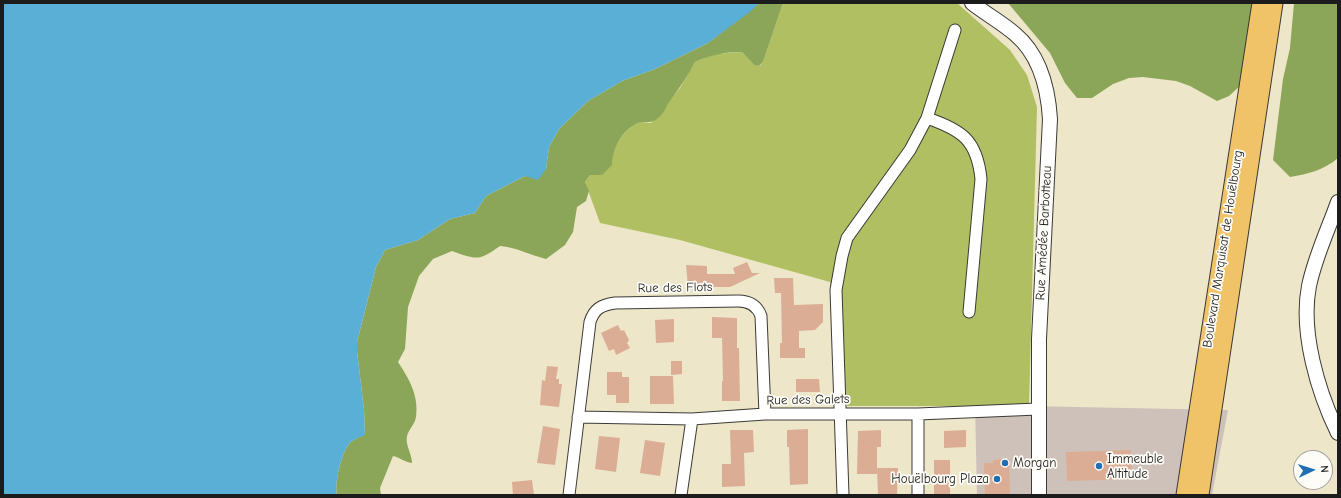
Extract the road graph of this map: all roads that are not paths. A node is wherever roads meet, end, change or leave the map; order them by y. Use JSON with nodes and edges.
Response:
{"nodes":[{"id":1,"x":972,"y":3,"type":"edge"},
{"id":2,"x":1261,"y":3,"type":"edge"},
{"id":3,"x":1274,"y":3,"type":"edge"},
{"id":4,"x":955,"y":30,"type":"dead end"},
{"id":5,"x":927,"y":118,"type":"junction"},
{"id":6,"x":1338,"y":202,"type":"edge"},
{"id":7,"x":969,"y":312,"type":"dead end"},
{"id":8,"x":1038,"y":410,"type":"junction"},
{"id":9,"x":841,"y":413,"type":"junction"},
{"id":10,"x":765,"y":414,"type":"junction"},
{"id":11,"x":918,"y":414,"type":"junction"},
{"id":12,"x":578,"y":417,"type":"junction"},
{"id":13,"x":692,"y":419,"type":"junction"},
{"id":14,"x":1338,"y":433,"type":"edge"},
{"id":15,"x":569,"y":495,"type":"edge"},
{"id":16,"x":681,"y":495,"type":"edge"},
{"id":17,"x":843,"y":495,"type":"edge"},
{"id":18,"x":918,"y":495,"type":"edge"},
{"id":19,"x":1039,"y":495,"type":"edge"},
{"id":20,"x":1186,"y":495,"type":"edge"},
{"id":21,"x":1200,"y":495,"type":"edge"}],
"edges":[{"from":1,"to":8,"type":"street","name":"Rue Amédée Barbotteau"},
{"from":2,"to":20,"type":"main road","name":"Boulevard Marquisat de Houëlbourg"},
{"from":3,"to":21,"type":"main road","name":"Boulevard Marquisat de Houëlbourg"},
{"from":4,"to":5,"type":"street"},
{"from":5,"to":7,"type":"street"},
{"from":5,"to":9,"type":"street"},
{"from":6,"to":14,"type":"street"},
{"from":8,"to":11,"type":"street","name":"Rue des Galets"},
{"from":8,"to":19,"type":"street","name":"Rue Amédée Barbotteau"},
{"from":9,"to":10,"type":"street","name":"Rue des Galets"},
{"from":9,"to":11,"type":"street","name":"Rue des Galets"},
{"from":9,"to":17,"type":"street"},
{"from":10,"to":12,"type":"street","name":"Rue des Flots"},
{"from":10,"to":13,"type":"street","name":"Rue des Galets"},
{"from":11,"to":18,"type":"street"},
{"from":12,"to":13,"type":"street","name":"Rue des Galets"},
{"from":12,"to":15,"type":"street","name":"Rue des Flots"},
{"from":13,"to":16,"type":"street"}]}
